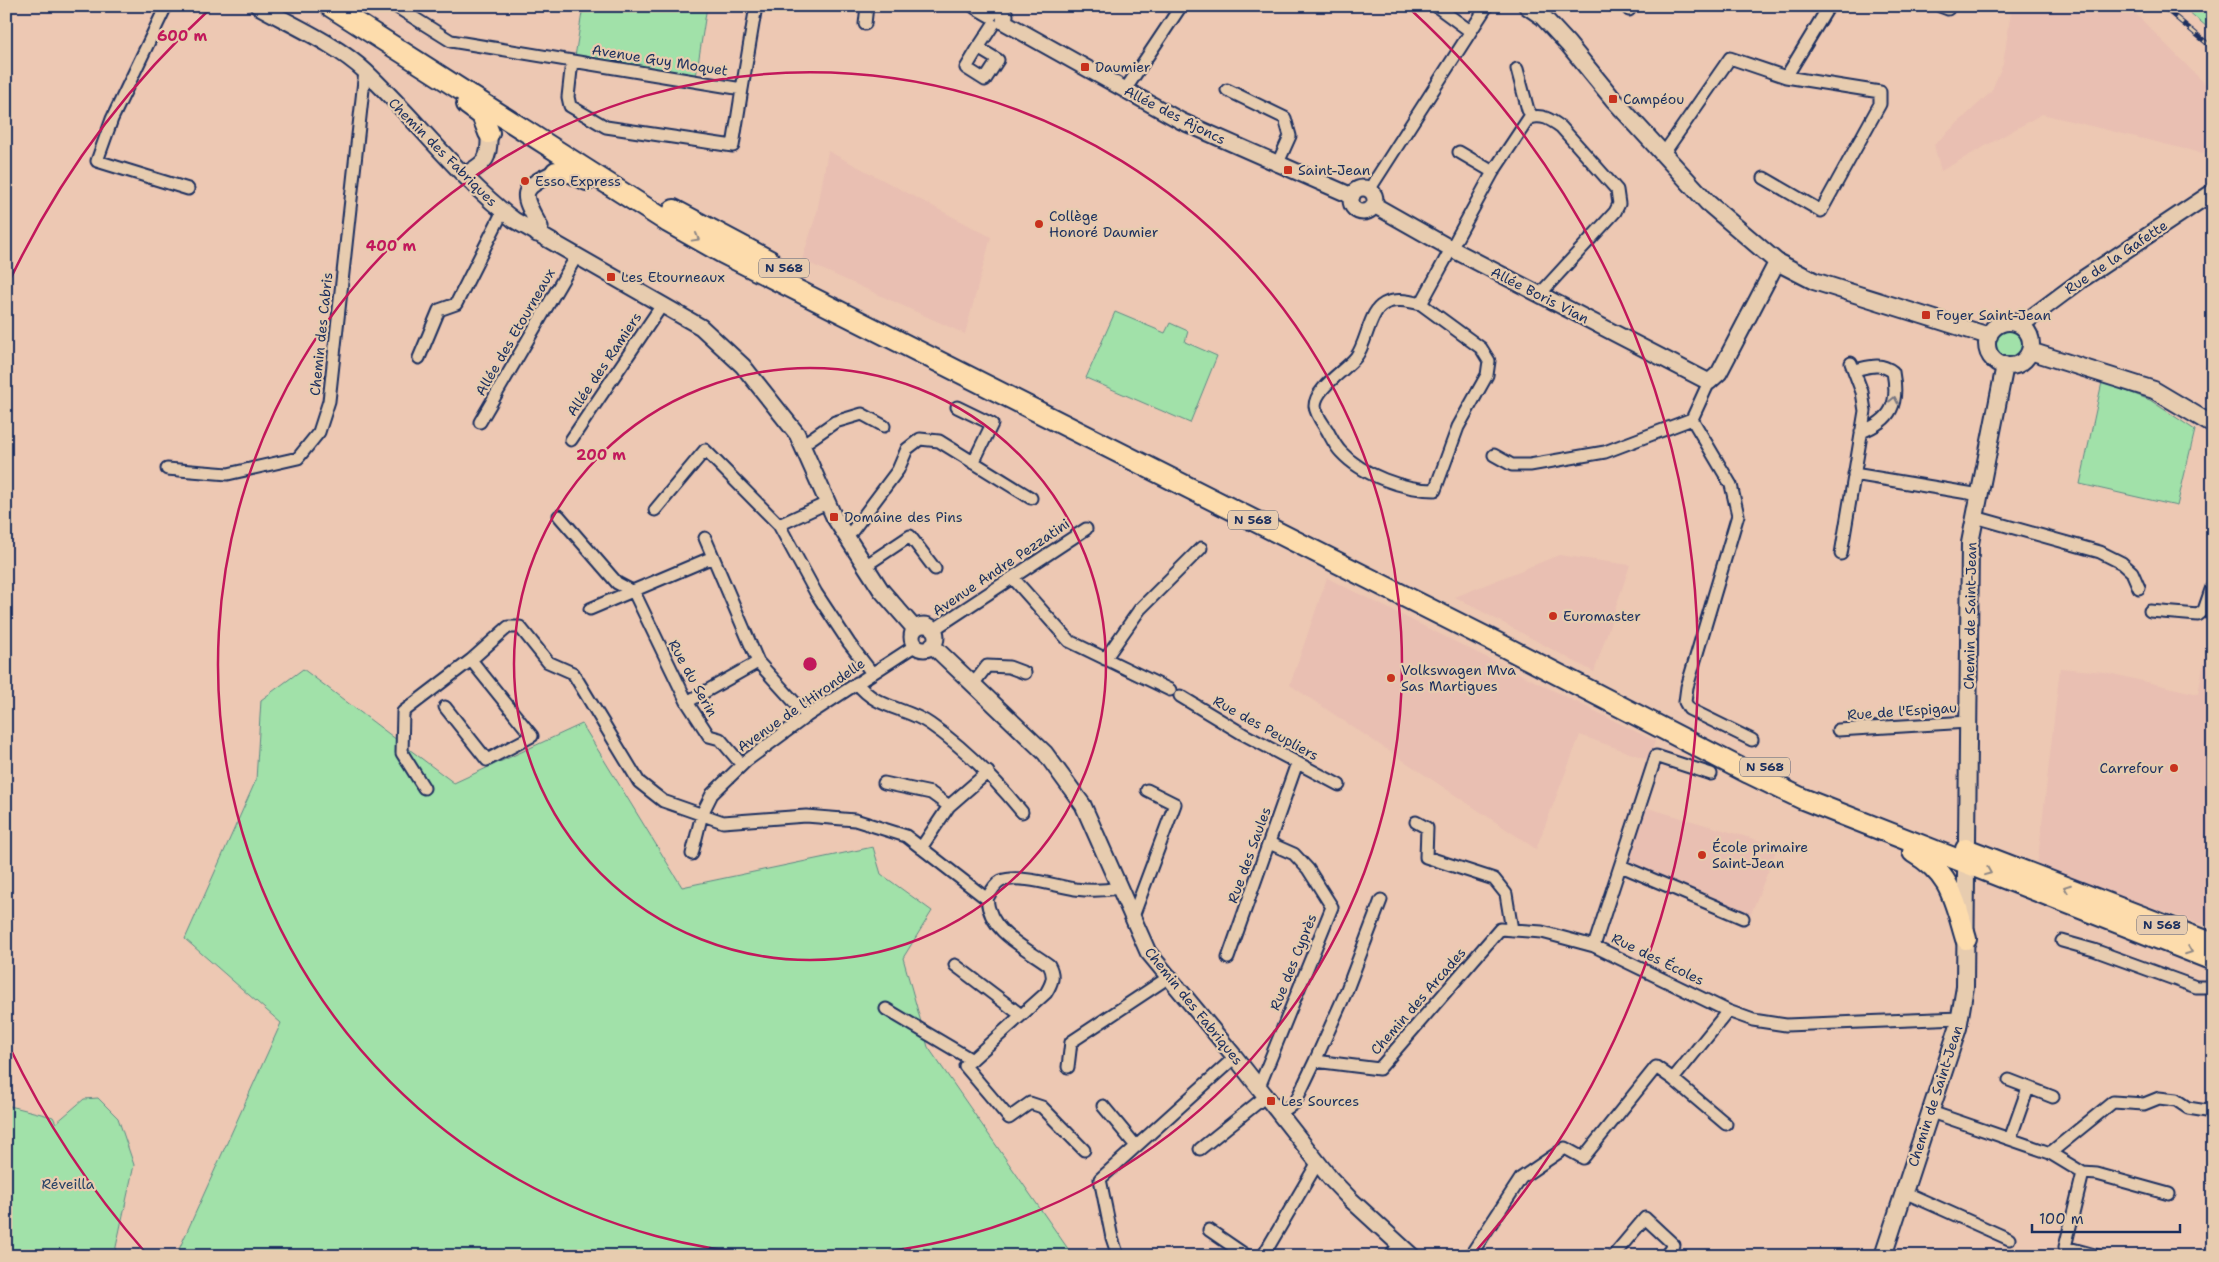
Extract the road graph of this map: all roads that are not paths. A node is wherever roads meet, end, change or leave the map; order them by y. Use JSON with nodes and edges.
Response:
{"nodes":[{"id":1,"x":166,"y":6,"type":"edge"},
{"id":2,"x":258,"y":6,"type":"edge"},
{"id":3,"x":321,"y":6,"type":"edge"},
{"id":4,"x":330,"y":6,"type":"edge"},
{"id":5,"x":354,"y":6,"type":"edge"},
{"id":6,"x":395,"y":6,"type":"edge"},
{"id":7,"x":756,"y":6,"type":"edge"},
{"id":8,"x":866,"y":6,"type":"edge"},
{"id":9,"x":1181,"y":6,"type":"edge"},
{"id":10,"x":1436,"y":6,"type":"edge"},
{"id":11,"x":1488,"y":6,"type":"edge"},
{"id":12,"x":1527,"y":6,"type":"edge"},
{"id":13,"x":1829,"y":6,"type":"edge"},
{"id":14,"x":995,"y":14,"type":"edge"},
{"id":15,"x":865,"y":24,"type":"dead end"},
{"id":16,"x":1470,"y":31,"type":"junction"},
{"id":17,"x":383,"y":41,"type":"junction"},
{"id":18,"x":978,"y":48,"type":"dead end"},
{"id":19,"x":403,"y":53,"type":"junction"},
{"id":20,"x":572,"y":61,"type":"junction"},
{"id":21,"x":1517,"y":69,"type":"dead end"},
{"id":22,"x":365,"y":71,"type":"junction"},
{"id":23,"x":1786,"y":77,"type":"junction"},
{"id":24,"x":742,"y":89,"type":"junction"},
{"id":25,"x":1126,"y":90,"type":"junction"},
{"id":26,"x":1227,"y":90,"type":"dead end"},
{"id":27,"x":1533,"y":117,"type":"junction"},
{"id":28,"x":489,"y":133,"type":"joint"},
{"id":29,"x":1459,"y":152,"type":"dead end"},
{"id":30,"x":1664,"y":153,"type":"junction"},
{"id":31,"x":1277,"y":165,"type":"junction"},
{"id":32,"x":556,"y":172,"type":"joint"},
{"id":33,"x":1493,"y":172,"type":"junction"},
{"id":34,"x":464,"y":176,"type":"junction"},
{"id":35,"x":1764,"y":178,"type":"dead end"},
{"id":36,"x":188,"y":189,"type":"dead end"},
{"id":37,"x":1369,"y":190,"type":"junction"},
{"id":38,"x":2213,"y":192,"type":"edge"},
{"id":39,"x":1352,"y":196,"type":"junction"},
{"id":40,"x":1374,"y":205,"type":"junction"},
{"id":41,"x":503,"y":211,"type":"junction"},
{"id":42,"x":668,"y":222,"type":"junction"},
{"id":43,"x":537,"y":234,"type":"junction"},
{"id":44,"x":1450,"y":248,"type":"junction"},
{"id":45,"x":576,"y":257,"type":"junction"},
{"id":46,"x":1777,"y":262,"type":"junction"},
{"id":47,"x":1539,"y":295,"type":"junction"},
{"id":48,"x":662,"y":304,"type":"junction"},
{"id":49,"x":1421,"y":304,"type":"junction"},
{"id":50,"x":2021,"y":325,"type":"junction"},
{"id":51,"x":1989,"y":336,"type":"junction"},
{"id":52,"x":2030,"y":351,"type":"junction"},
{"id":53,"x":419,"y":358,"type":"dead end"},
{"id":54,"x":2005,"y":365,"type":"junction"},
{"id":55,"x":1709,"y":382,"type":"junction"},
{"id":56,"x":957,"y":407,"type":"dead end"},
{"id":57,"x":1692,"y":419,"type":"junction"},
{"id":58,"x":480,"y":422,"type":"dead end"},
{"id":59,"x":2213,"y":425,"type":"edge"},
{"id":60,"x":884,"y":426,"type":"dead end"},
{"id":61,"x":1861,"y":432,"type":"junction"},
{"id":62,"x":571,"y":440,"type":"dead end"},
{"id":63,"x":802,"y":445,"type":"junction"},
{"id":64,"x":1494,"y":455,"type":"dead end"},
{"id":65,"x":973,"y":463,"type":"junction"},
{"id":66,"x":167,"y":469,"type":"dead end"},
{"id":67,"x":1854,"y":474,"type":"junction"},
{"id":68,"x":1980,"y":495,"type":"junction"},
{"id":69,"x":1031,"y":498,"type":"dead end"},
{"id":70,"x":827,"y":503,"type":"junction"},
{"id":71,"x":655,"y":510,"type":"dead end"},
{"id":72,"x":559,"y":516,"type":"dead end"},
{"id":73,"x":1975,"y":517,"type":"junction"},
{"id":74,"x":779,"y":525,"type":"junction"},
{"id":75,"x":1086,"y":529,"type":"dead end"},
{"id":76,"x":846,"y":535,"type":"junction"},
{"id":77,"x":705,"y":538,"type":"dead end"},
{"id":78,"x":1200,"y":548,"type":"dead end"},
{"id":79,"x":1841,"y":554,"type":"dead end"},
{"id":80,"x":713,"y":557,"type":"junction"},
{"id":81,"x":865,"y":566,"type":"junction"},
{"id":82,"x":935,"y":569,"type":"dead end"},
{"id":83,"x":1013,"y":578,"type":"junction"},
{"id":84,"x":2213,"y":584,"type":"edge"},
{"id":85,"x":2140,"y":588,"type":"dead end"},
{"id":86,"x":634,"y":592,"type":"junction"},
{"id":87,"x":590,"y":609,"type":"dead end"},
{"id":88,"x":2150,"y":611,"type":"dead end"},
{"id":89,"x":915,"y":629,"type":"junction"},
{"id":90,"x":934,"y":630,"type":"junction"},
{"id":91,"x":916,"y":645,"type":"junction"},
{"id":92,"x":932,"y":645,"type":"junction"},
{"id":93,"x":1105,"y":659,"type":"junction"},
{"id":94,"x":471,"y":660,"type":"junction"},
{"id":95,"x":758,"y":662,"type":"junction"},
{"id":96,"x":872,"y":673,"type":"junction"},
{"id":97,"x":1025,"y":674,"type":"dead end"},
{"id":98,"x":858,"y":683,"type":"junction"},
{"id":99,"x":974,"y":683,"type":"junction"},
{"id":100,"x":687,"y":702,"type":"junction"},
{"id":101,"x":445,"y":707,"type":"dead end"},
{"id":102,"x":807,"y":716,"type":"junction"},
{"id":103,"x":1968,"y":722,"type":"junction"},
{"id":104,"x":1838,"y":730,"type":"dead end"},
{"id":105,"x":1752,"y":740,"type":"dead end"},
{"id":106,"x":1298,"y":763,"type":"junction"},
{"id":107,"x":742,"y":765,"type":"junction"},
{"id":108,"x":988,"y":772,"type":"junction"},
{"id":109,"x":1711,"y":774,"type":"dead end"},
{"id":110,"x":884,"y":783,"type":"dead end"},
{"id":111,"x":1339,"y":785,"type":"dead end"},
{"id":112,"x":424,"y":788,"type":"dead end"},
{"id":113,"x":1147,"y":790,"type":"dead end"},
{"id":114,"x":1803,"y":799,"type":"junction"},
{"id":115,"x":948,"y":806,"type":"junction"},
{"id":116,"x":1022,"y":812,"type":"dead end"},
{"id":117,"x":702,"y":814,"type":"junction"},
{"id":118,"x":1416,"y":822,"type":"dead end"},
{"id":119,"x":1967,"y":840,"type":"dead end"},
{"id":120,"x":1269,"y":843,"type":"junction"},
{"id":121,"x":921,"y":848,"type":"junction"},
{"id":122,"x":692,"y":854,"type":"dead end"},
{"id":123,"x":1621,"y":866,"type":"junction"},
{"id":124,"x":1966,"y":872,"type":"dead end"},
{"id":125,"x":1118,"y":888,"type":"junction"},
{"id":126,"x":987,"y":899,"type":"junction"},
{"id":127,"x":1381,"y":900,"type":"dead end"},
{"id":128,"x":2112,"y":905,"type":"junction"},
{"id":129,"x":1743,"y":918,"type":"dead end"},
{"id":130,"x":1132,"y":919,"type":"junction"},
{"id":131,"x":1512,"y":930,"type":"junction"},
{"id":132,"x":2213,"y":936,"type":"edge"},
{"id":133,"x":1966,"y":939,"type":"junction"},
{"id":134,"x":2062,"y":941,"type":"dead end"},
{"id":135,"x":2213,"y":944,"type":"edge"},
{"id":136,"x":1594,"y":946,"type":"junction"},
{"id":137,"x":1228,"y":958,"type":"dead end"},
{"id":138,"x":2213,"y":960,"type":"edge"},
{"id":139,"x":955,"y":965,"type":"dead end"},
{"id":140,"x":1169,"y":976,"type":"junction"},
{"id":141,"x":2213,"y":987,"type":"edge"},
{"id":142,"x":886,"y":1009,"type":"dead end"},
{"id":143,"x":1728,"y":1011,"type":"junction"},
{"id":144,"x":1021,"y":1015,"type":"junction"},
{"id":145,"x":1960,"y":1018,"type":"junction"},
{"id":146,"x":1235,"y":1057,"type":"junction"},
{"id":147,"x":1315,"y":1061,"type":"junction"},
{"id":148,"x":968,"y":1063,"type":"junction"},
{"id":149,"x":1068,"y":1067,"type":"dead end"},
{"id":150,"x":1673,"y":1079,"type":"junction"},
{"id":151,"x":2009,"y":1080,"type":"dead end"},
{"id":152,"x":2028,"y":1088,"type":"junction"},
{"id":153,"x":1263,"y":1091,"type":"junction"},
{"id":154,"x":2053,"y":1097,"type":"dead end"},
{"id":155,"x":1103,"y":1106,"type":"dead end"},
{"id":156,"x":1931,"y":1112,"type":"junction"},
{"id":157,"x":2213,"y":1112,"type":"edge"},
{"id":158,"x":1280,"y":1113,"type":"junction"},
{"id":159,"x":1726,"y":1124,"type":"dead end"},
{"id":160,"x":2010,"y":1139,"type":"junction"},
{"id":161,"x":1136,"y":1146,"type":"junction"},
{"id":162,"x":1200,"y":1149,"type":"dead end"},
{"id":163,"x":1084,"y":1150,"type":"dead end"},
{"id":164,"x":2050,"y":1153,"type":"junction"},
{"id":165,"x":1318,"y":1162,"type":"junction"},
{"id":166,"x":2083,"y":1173,"type":"junction"},
{"id":167,"x":1904,"y":1192,"type":"junction"},
{"id":168,"x":2169,"y":1194,"type":"dead end"},
{"id":169,"x":1209,"y":1230,"type":"dead end"},
{"id":170,"x":2009,"y":1239,"type":"dead end"},
{"id":171,"x":1395,"y":1250,"type":"edge"},
{"id":172,"x":1118,"y":1256,"type":"edge"},
{"id":173,"x":1247,"y":1256,"type":"edge"},
{"id":174,"x":1263,"y":1256,"type":"edge"},
{"id":175,"x":1412,"y":1256,"type":"edge"},
{"id":176,"x":1470,"y":1256,"type":"edge"},
{"id":177,"x":1613,"y":1256,"type":"edge"},
{"id":178,"x":1665,"y":1256,"type":"edge"},
{"id":179,"x":1883,"y":1256,"type":"edge"},
{"id":180,"x":2098,"y":1256,"type":"edge"}],
"edges":[{"from":1,"to":36,"type":"street"},
{"from":2,"to":22,"type":"street","name":"Chemin des Fabriques"},
{"from":3,"to":17,"type":"highway"},
{"from":4,"to":17,"type":"highway","number":"N 568"},
{"from":128,"to":5,"type":"highway","number":"N 568","one_way":true},
{"from":6,"to":20,"type":"street","name":"Avenue Guy Moquet"},
{"from":7,"to":24,"type":"street","name":"Avenue Guy Moquet"},
{"from":8,"to":15,"type":"street"},
{"from":9,"to":25,"type":"street"},
{"from":10,"to":16,"type":"street"},
{"from":11,"to":16,"type":"street"},
{"from":12,"to":30,"type":"main road"},
{"from":13,"to":23,"type":"street"},
{"from":14,"to":18,"type":"street"},
{"from":14,"to":25,"type":"street","name":"Allée des Ajoncs"},
{"from":16,"to":37,"type":"street"},
{"from":17,"to":19,"type":"highway","number":"N 568"},
{"from":19,"to":28,"type":"highway"},
{"from":19,"to":42,"type":"highway","number":"N 568"},
{"from":20,"to":24,"type":"street","name":"Avenue Guy Moquet"},
{"from":20,"to":24,"type":"street","name":"Avenue Guy Moquet"},
{"from":21,"to":27,"type":"street"},
{"from":22,"to":34,"type":"street","name":"Chemin des Fabriques"},
{"from":22,"to":66,"type":"street","name":"Chemin des Cabris"},
{"from":23,"to":30,"type":"street"},
{"from":23,"to":35,"type":"street"},
{"from":25,"to":31,"type":"street","name":"Allée des Ajoncs"},
{"from":26,"to":31,"type":"street"},
{"from":27,"to":33,"type":"street"},
{"from":27,"to":47,"type":"street"},
{"from":28,"to":34,"type":"street"},
{"from":29,"to":33,"type":"street"},
{"from":30,"to":46,"type":"main road"},
{"from":31,"to":39,"type":"street","name":"Allée des Ajoncs"},
{"from":32,"to":42,"type":"highway"},
{"from":32,"to":43,"type":"street"},
{"from":33,"to":44,"type":"street"},
{"from":34,"to":41,"type":"street","name":"Chemin des Fabriques"},
{"from":37,"to":39,"type":"street"},
{"from":37,"to":40,"type":"street"},
{"from":38,"to":50,"type":"street","name":"Rue de la Gafette"},
{"from":39,"to":40,"type":"street"},
{"from":40,"to":44,"type":"street","name":"Allée Boris Vian"},
{"from":41,"to":43,"type":"street","name":"Chemin des Fabriques"},
{"from":41,"to":53,"type":"street"},
{"from":42,"to":114,"type":"highway","number":"N 568","one_way":true},
{"from":43,"to":45,"type":"street","name":"Chemin des Fabriques"},
{"from":44,"to":47,"type":"street","name":"Allée Boris Vian"},
{"from":44,"to":49,"type":"street"},
{"from":45,"to":48,"type":"street","name":"Chemin des Fabriques"},
{"from":45,"to":58,"type":"street","name":"Allée des Etourneaux"},
{"from":46,"to":51,"type":"main road"},
{"from":46,"to":55,"type":"street"},
{"from":47,"to":55,"type":"street","name":"Allée Boris Vian"},
{"from":48,"to":62,"type":"street","name":"Allée des Ramiers"},
{"from":48,"to":63,"type":"street","name":"Chemin des Fabriques"},
{"from":49,"to":49,"type":"street"},
{"from":50,"to":51,"type":"main road"},
{"from":50,"to":52,"type":"main road"},
{"from":51,"to":54,"type":"main road"},
{"from":52,"to":54,"type":"main road"},
{"from":52,"to":59,"type":"main road"},
{"from":54,"to":68,"type":"main road","name":"Chemin de Saint-Jean"},
{"from":55,"to":57,"type":"street"},
{"from":56,"to":65,"type":"street"},
{"from":57,"to":64,"type":"street"},
{"from":57,"to":105,"type":"street"},
{"from":60,"to":63,"type":"street"},
{"from":61,"to":61,"type":"street","one_way":true},
{"from":61,"to":67,"type":"street"},
{"from":63,"to":70,"type":"street","name":"Chemin des Fabriques"},
{"from":65,"to":69,"type":"street"},
{"from":65,"to":76,"type":"street"},
{"from":67,"to":68,"type":"street"},
{"from":67,"to":79,"type":"street"},
{"from":68,"to":73,"type":"main road","name":"Chemin de Saint-Jean"},
{"from":70,"to":74,"type":"street"},
{"from":70,"to":76,"type":"street","name":"Chemin des Fabriques"},
{"from":71,"to":74,"type":"street"},
{"from":72,"to":86,"type":"street"},
{"from":73,"to":85,"type":"street"},
{"from":73,"to":103,"type":"main road","name":"Chemin de Saint-Jean"},
{"from":74,"to":96,"type":"street"},
{"from":75,"to":83,"type":"street","name":"Avenue Andre Pezzatini"},
{"from":76,"to":81,"type":"street","name":"Chemin des Fabriques"},
{"from":77,"to":80,"type":"street"},
{"from":78,"to":93,"type":"street"},
{"from":80,"to":86,"type":"street"},
{"from":80,"to":95,"type":"street"},
{"from":81,"to":82,"type":"street"},
{"from":81,"to":89,"type":"street","name":"Chemin des Fabriques"},
{"from":83,"to":90,"type":"street","name":"Avenue Andre Pezzatini"},
{"from":83,"to":93,"type":"street","name":"Rue des Peupliers"},
{"from":84,"to":88,"type":"street"},
{"from":86,"to":87,"type":"street"},
{"from":86,"to":100,"type":"street","name":"Rue du Serin"},
{"from":89,"to":90,"type":"street"},
{"from":89,"to":91,"type":"street"},
{"from":90,"to":92,"type":"street"},
{"from":91,"to":92,"type":"street"},
{"from":91,"to":96,"type":"street","name":"Avenue de l'Hirondelle"},
{"from":92,"to":99,"type":"street","name":"Chemin des Fabriques"},
{"from":93,"to":106,"type":"street","name":"Rue des Peupliers"},
{"from":94,"to":101,"type":"street"},
{"from":94,"to":112,"type":"street"},
{"from":94,"to":117,"type":"street"},
{"from":95,"to":100,"type":"street"},
{"from":95,"to":102,"type":"street"},
{"from":96,"to":98,"type":"street","name":"Avenue de l'Hirondelle"},
{"from":97,"to":99,"type":"street"},
{"from":98,"to":102,"type":"street","name":"Avenue de l'Hirondelle"},
{"from":98,"to":108,"type":"street"},
{"from":99,"to":125,"type":"street","name":"Chemin des Fabriques"},
{"from":100,"to":107,"type":"street","name":"Rue du Serin"},
{"from":102,"to":107,"type":"street","name":"Avenue de l'Hirondelle"},
{"from":103,"to":104,"type":"street","name":"Rue de l'Espigau"},
{"from":103,"to":119,"type":"main road","name":"Chemin de Saint-Jean"},
{"from":106,"to":111,"type":"street","name":"Rue des Peupliers"},
{"from":106,"to":120,"type":"street","name":"Rue des Saules"},
{"from":107,"to":117,"type":"street","name":"Avenue de l'Hirondelle"},
{"from":108,"to":115,"type":"street"},
{"from":108,"to":116,"type":"street"},
{"from":109,"to":123,"type":"street","name":"Rue des Écoles"},
{"from":110,"to":115,"type":"street"},
{"from":113,"to":130,"type":"street"},
{"from":114,"to":133,"type":"highway"},
{"from":114,"to":138,"type":"highway","number":"N 568","one_way":true},
{"from":115,"to":121,"type":"street"},
{"from":117,"to":121,"type":"street"},
{"from":117,"to":122,"type":"street","name":"Avenue de l'Hirondelle"},
{"from":118,"to":131,"type":"street"},
{"from":120,"to":137,"type":"street","name":"Rue des Saules"},
{"from":120,"to":153,"type":"street","name":"Rue des Cyprès"},
{"from":121,"to":126,"type":"street"},
{"from":123,"to":129,"type":"street"},
{"from":123,"to":136,"type":"street","name":"Rue des Écoles"},
{"from":124,"to":133,"type":"main road","name":"Chemin de Saint-Jean"},
{"from":125,"to":126,"type":"street"},
{"from":125,"to":130,"type":"street","name":"Chemin des Fabriques"},
{"from":126,"to":144,"type":"street"},
{"from":127,"to":147,"type":"street"},
{"from":128,"to":132,"type":"highway"},
{"from":128,"to":135,"type":"highway","number":"N 568"},
{"from":130,"to":140,"type":"street","name":"Chemin des Fabriques"},
{"from":131,"to":136,"type":"street","name":"Chemin des Arcades"},
{"from":131,"to":147,"type":"street","name":"Chemin des Arcades"},
{"from":133,"to":145,"type":"main road","name":"Chemin de Saint-Jean"},
{"from":134,"to":141,"type":"street"},
{"from":136,"to":143,"type":"street","name":"Rue des Écoles"},
{"from":139,"to":144,"type":"street"},
{"from":140,"to":146,"type":"street","name":"Chemin des Fabriques"},
{"from":140,"to":149,"type":"street"},
{"from":142,"to":148,"type":"street"},
{"from":143,"to":145,"type":"street","name":"Rue des Écoles"},
{"from":143,"to":150,"type":"street"},
{"from":144,"to":148,"type":"street"},
{"from":145,"to":156,"type":"main road","name":"Chemin de Saint-Jean"},
{"from":146,"to":153,"type":"street","name":"Chemin des Fabriques"},
{"from":146,"to":161,"type":"street"},
{"from":147,"to":158,"type":"street"},
{"from":148,"to":163,"type":"street"},
{"from":150,"to":159,"type":"street"},
{"from":150,"to":176,"type":"street"},
{"from":151,"to":152,"type":"street"},
{"from":152,"to":154,"type":"street"},
{"from":152,"to":160,"type":"street"},
{"from":153,"to":158,"type":"street","name":"Chemin des Fabriques"},
{"from":153,"to":162,"type":"street"},
{"from":155,"to":161,"type":"street"},
{"from":156,"to":160,"type":"street"},
{"from":156,"to":167,"type":"main road","name":"Chemin de Saint-Jean"},
{"from":157,"to":164,"type":"street"},
{"from":158,"to":165,"type":"street","name":"Chemin des Fabriques"},
{"from":160,"to":164,"type":"street"},
{"from":161,"to":172,"type":"street"},
{"from":164,"to":166,"type":"street"},
{"from":165,"to":171,"type":"street","name":"Chemin des Fabriques"},
{"from":165,"to":174,"type":"street"},
{"from":166,"to":168,"type":"street"},
{"from":166,"to":180,"type":"street"},
{"from":167,"to":170,"type":"street"},
{"from":167,"to":179,"type":"main road","name":"Chemin de Saint-Jean"},
{"from":169,"to":173,"type":"street"},
{"from":171,"to":175,"type":"street","name":"Chemin des Fabriques"},
{"from":177,"to":178,"type":"street"}]}
